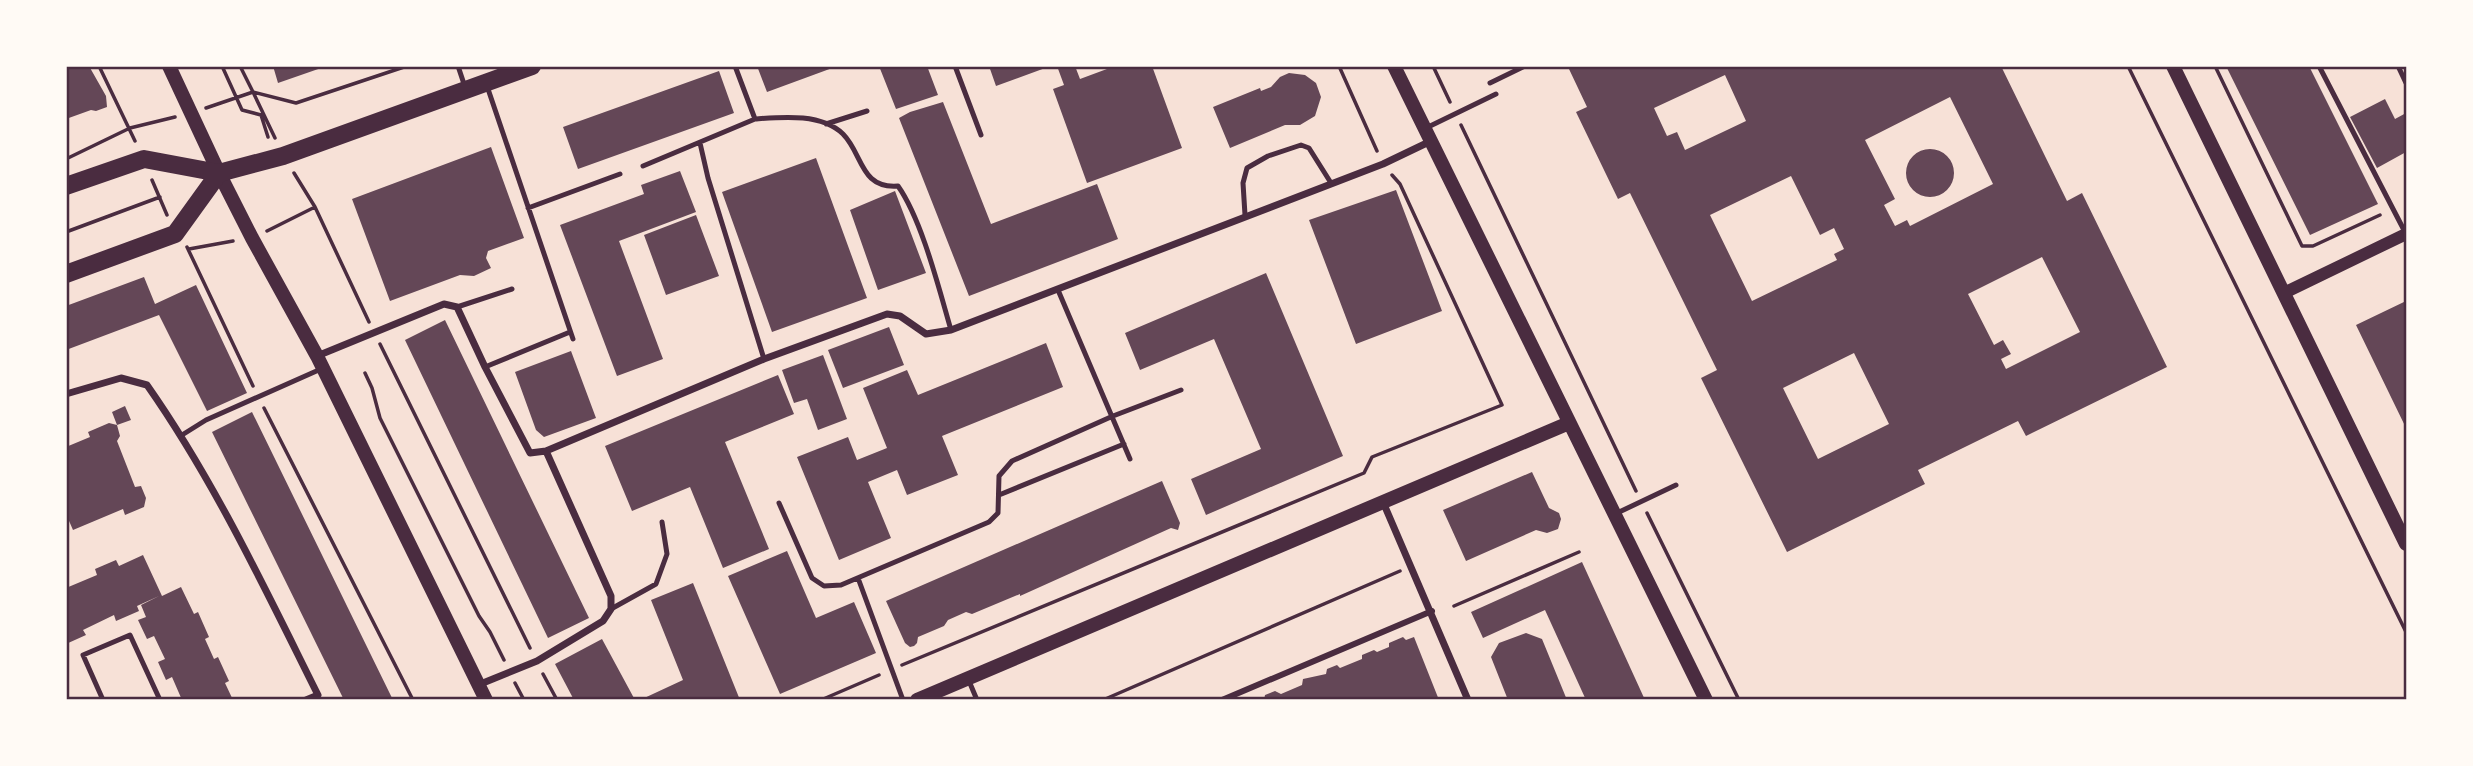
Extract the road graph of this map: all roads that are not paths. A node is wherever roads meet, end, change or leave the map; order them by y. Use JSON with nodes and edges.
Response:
{"nodes":[{"id":1,"x":169,"y":66,"type":"edge"},
{"id":2,"x":458,"y":66,"type":"edge"},
{"id":3,"x":532,"y":66,"type":"edge"},
{"id":4,"x":735,"y":66,"type":"edge"},
{"id":5,"x":956,"y":66,"type":"edge"},
{"id":6,"x":1394,"y":66,"type":"edge"},
{"id":7,"x":1525,"y":66,"type":"edge"},
{"id":8,"x":2173,"y":66,"type":"edge"},
{"id":9,"x":2319,"y":66,"type":"edge"},
{"id":10,"x":2398,"y":66,"type":"edge"},
{"id":11,"x":486,"y":83,"type":"junction"},
{"id":12,"x":1490,"y":83,"type":"dead end"},
{"id":13,"x":2406,"y":83,"type":"edge"},
{"id":14,"x":466,"y":90,"type":"junction"},
{"id":15,"x":1496,"y":94,"type":"dead end"},
{"id":16,"x":867,"y":111,"type":"dead end"},
{"id":17,"x":755,"y":119,"type":"junction"},
{"id":18,"x":826,"y":124,"type":"junction"},
{"id":19,"x":1429,"y":134,"type":"junction"},
{"id":20,"x":981,"y":135,"type":"dead end"},
{"id":21,"x":701,"y":143,"type":"junction"},
{"id":22,"x":643,"y":166,"type":"dead end"},
{"id":23,"x":219,"y":173,"type":"junction"},
{"id":24,"x":620,"y":174,"type":"dead end"},
{"id":25,"x":1331,"y":183,"type":"junction"},
{"id":26,"x":66,"y":186,"type":"edge"},
{"id":27,"x":528,"y":208,"type":"junction"},
{"id":28,"x":1245,"y":215,"type":"junction"},
{"id":29,"x":2406,"y":234,"type":"edge"},
{"id":30,"x":66,"y":274,"type":"edge"},
{"id":31,"x":512,"y":289,"type":"dead end"},
{"id":32,"x":1058,"y":289,"type":"junction"},
{"id":33,"x":2284,"y":293,"type":"junction"},
{"id":34,"x":457,"y":307,"type":"junction"},
{"id":35,"x":951,"y":330,"type":"junction"},
{"id":36,"x":570,"y":332,"type":"junction"},
{"id":37,"x":573,"y":339,"type":"dead end"},
{"id":38,"x":764,"y":359,"type":"junction"},
{"id":39,"x":319,"y":362,"type":"junction"},
{"id":40,"x":485,"y":367,"type":"junction"},
{"id":41,"x":1181,"y":390,"type":"dead end"},
{"id":42,"x":66,"y":394,"type":"edge"},
{"id":43,"x":1113,"y":416,"type":"junction"},
{"id":44,"x":1569,"y":423,"type":"junction"},
{"id":45,"x":182,"y":435,"type":"junction"},
{"id":46,"x":1124,"y":444,"type":"junction"},
{"id":47,"x":546,"y":450,"type":"junction"},
{"id":48,"x":1130,"y":459,"type":"dead end"},
{"id":49,"x":1676,"y":485,"type":"dead end"},
{"id":50,"x":999,"y":495,"type":"junction"},
{"id":51,"x":1383,"y":502,"type":"junction"},
{"id":52,"x":779,"y":503,"type":"dead end"},
{"id":53,"x":1614,"y":514,"type":"junction"},
{"id":54,"x":662,"y":523,"type":"dead end"},
{"id":55,"x":2406,"y":544,"type":"edge"},
{"id":56,"x":858,"y":578,"type":"junction"},
{"id":57,"x":611,"y":609,"type":"junction"},
{"id":58,"x":1432,"y":611,"type":"junction"},
{"id":59,"x":968,"y":678,"type":"junction"},
{"id":60,"x":478,"y":685,"type":"junction"},
{"id":61,"x":103,"y":699,"type":"edge"},
{"id":62,"x":160,"y":699,"type":"edge"},
{"id":63,"x":306,"y":699,"type":"edge"},
{"id":64,"x":486,"y":699,"type":"edge"},
{"id":65,"x":903,"y":699,"type":"edge"},
{"id":66,"x":916,"y":699,"type":"edge"},
{"id":67,"x":977,"y":699,"type":"edge"},
{"id":68,"x":1222,"y":699,"type":"edge"},
{"id":69,"x":1468,"y":699,"type":"edge"},
{"id":70,"x":1706,"y":699,"type":"edge"}],
"edges":[{"from":1,"to":23,"type":"main road"},
{"from":2,"to":14,"type":"lane"},
{"from":3,"to":11,"type":"main road"},
{"from":4,"to":17,"type":"lane"},
{"from":5,"to":20,"type":"lane"},
{"from":6,"to":19,"type":"main road"},
{"from":7,"to":12,"type":"lane"},
{"from":8,"to":33,"type":"main road"},
{"from":9,"to":29,"type":"lane"},
{"from":10,"to":13,"type":"lane"},
{"from":11,"to":14,"type":"main road"},
{"from":11,"to":27,"type":"lane"},
{"from":14,"to":23,"type":"main road"},
{"from":15,"to":19,"type":"lane"},
{"from":16,"to":18,"type":"lane"},
{"from":17,"to":18,"type":"lane"},
{"from":17,"to":21,"type":"lane"},
{"from":18,"to":35,"type":"lane"},
{"from":19,"to":25,"type":"street"},
{"from":19,"to":44,"type":"main road"},
{"from":21,"to":22,"type":"lane"},
{"from":21,"to":38,"type":"lane"},
{"from":23,"to":26,"type":"main road"},
{"from":23,"to":30,"type":"main road"},
{"from":23,"to":39,"type":"main road"},
{"from":24,"to":27,"type":"lane"},
{"from":25,"to":28,"type":"street"},
{"from":25,"to":28,"type":"lane"},
{"from":27,"to":36,"type":"lane"},
{"from":28,"to":32,"type":"street"},
{"from":29,"to":33,"type":"street"},
{"from":31,"to":34,"type":"lane"},
{"from":32,"to":35,"type":"street"},
{"from":32,"to":43,"type":"lane"},
{"from":33,"to":55,"type":"main road"},
{"from":34,"to":39,"type":"street"},
{"from":34,"to":40,"type":"street"},
{"from":35,"to":38,"type":"street"},
{"from":36,"to":37,"type":"lane"},
{"from":36,"to":40,"type":"lane"},
{"from":38,"to":47,"type":"street"},
{"from":39,"to":45,"type":"lane"},
{"from":39,"to":60,"type":"main road"},
{"from":40,"to":47,"type":"street"},
{"from":41,"to":43,"type":"lane"},
{"from":42,"to":45,"type":"street"},
{"from":43,"to":46,"type":"lane"},
{"from":43,"to":50,"type":"lane"},
{"from":44,"to":51,"type":"main road"},
{"from":44,"to":53,"type":"main road"},
{"from":45,"to":63,"type":"street"},
{"from":46,"to":48,"type":"lane"},
{"from":46,"to":50,"type":"lane"},
{"from":47,"to":57,"type":"street"},
{"from":49,"to":53,"type":"lane"},
{"from":50,"to":56,"type":"lane"},
{"from":51,"to":58,"type":"street"},
{"from":51,"to":59,"type":"main road"},
{"from":52,"to":56,"type":"lane"},
{"from":53,"to":70,"type":"main road"},
{"from":54,"to":57,"type":"lane"},
{"from":56,"to":65,"type":"lane"},
{"from":57,"to":60,"type":"street"},
{"from":58,"to":68,"type":"street"},
{"from":58,"to":69,"type":"street"},
{"from":59,"to":66,"type":"main road"},
{"from":59,"to":67,"type":"lane"},
{"from":60,"to":64,"type":"main road"},
{"from":61,"to":62,"type":"lane"}]}
